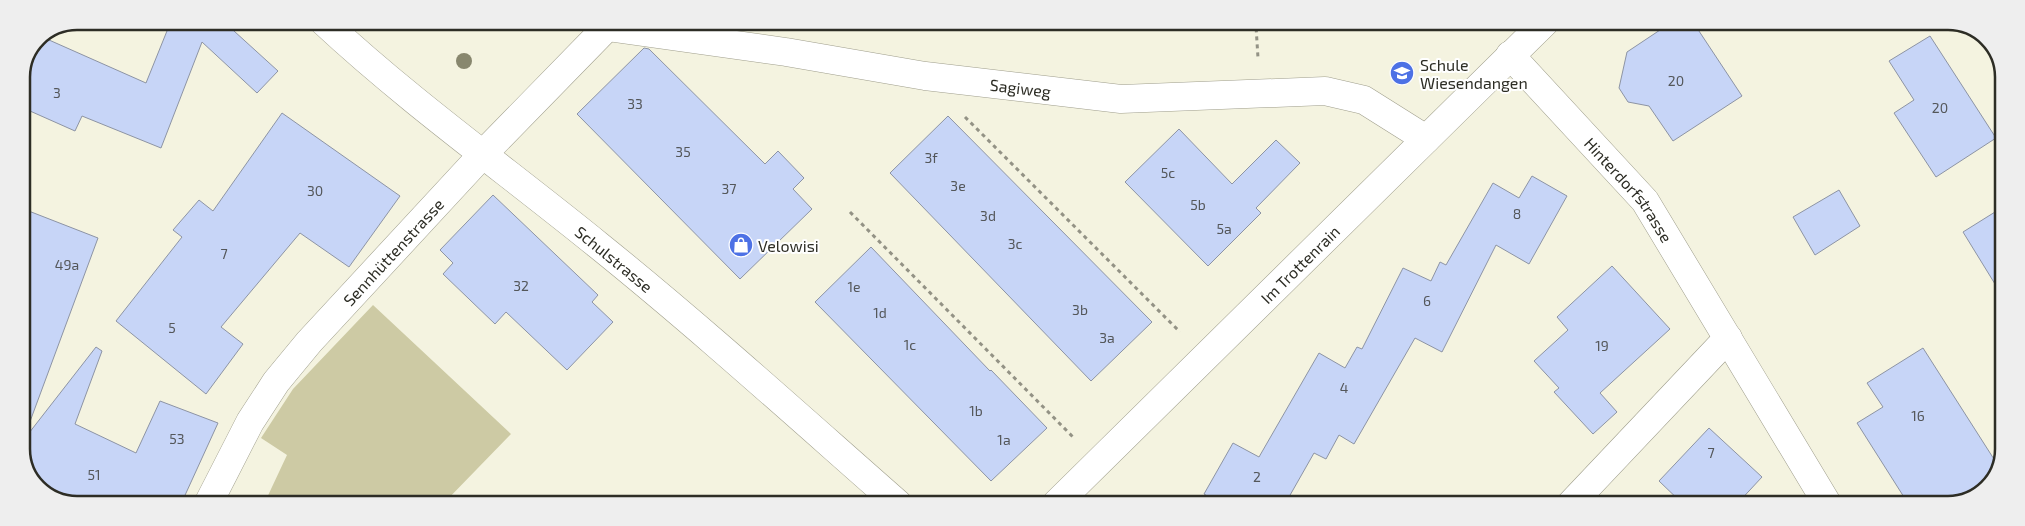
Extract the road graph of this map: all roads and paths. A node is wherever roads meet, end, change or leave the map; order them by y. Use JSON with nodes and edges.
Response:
{"nodes":[{"id":1,"x":333,"y":30,"type":"edge"},
{"id":2,"x":602,"y":30,"type":"edge"},
{"id":3,"x":646,"y":30,"type":"edge"},
{"id":4,"x":1537,"y":30,"type":"edge"},
{"id":5,"x":1510,"y":55,"type":"junction"},
{"id":6,"x":924,"y":76,"type":"junction"},
{"id":7,"x":1426,"y":139,"type":"junction"},
{"id":8,"x":483,"y":154,"type":"junction"},
{"id":9,"x":850,"y":212,"type":"dead end"},
{"id":10,"x":1728,"y":338,"type":"junction"},
{"id":11,"x":1205,"y":357,"type":"junction"},
{"id":12,"x":1098,"y":462,"type":"junction"},
{"id":13,"x":212,"y":496,"type":"edge"},
{"id":14,"x":889,"y":496,"type":"edge"},
{"id":15,"x":1064,"y":496,"type":"edge"},
{"id":16,"x":1578,"y":496,"type":"edge"},
{"id":17,"x":1823,"y":496,"type":"edge"}],
"edges":[{"from":1,"to":8,"type":"street","name":"Schulstrasse"},
{"from":2,"to":8,"type":"street","name":"Sennhüttenstrasse"},
{"from":3,"to":6,"type":"street","name":"Sagiweg"},
{"from":4,"to":5,"type":"street","name":"Im Trottenrain"},
{"from":5,"to":7,"type":"street","name":"Im Trottenrain"},
{"from":5,"to":10,"type":"street","name":"Hinterdorfstrasse"},
{"from":6,"to":7,"type":"street","name":"Sagiweg"},
{"from":6,"to":11,"type":"path"},
{"from":7,"to":11,"type":"street","name":"Im Trottenrain"},
{"from":8,"to":13,"type":"street","name":"Sennhüttenstrasse"},
{"from":8,"to":14,"type":"street","name":"Schulstrasse"},
{"from":9,"to":12,"type":"path"},
{"from":10,"to":16,"type":"street"},
{"from":10,"to":17,"type":"street","name":"Hinterdorfstrasse"},
{"from":11,"to":12,"type":"street","name":"Im Trottenrain"},
{"from":12,"to":15,"type":"street","name":"Im Trottenrain"}]}
